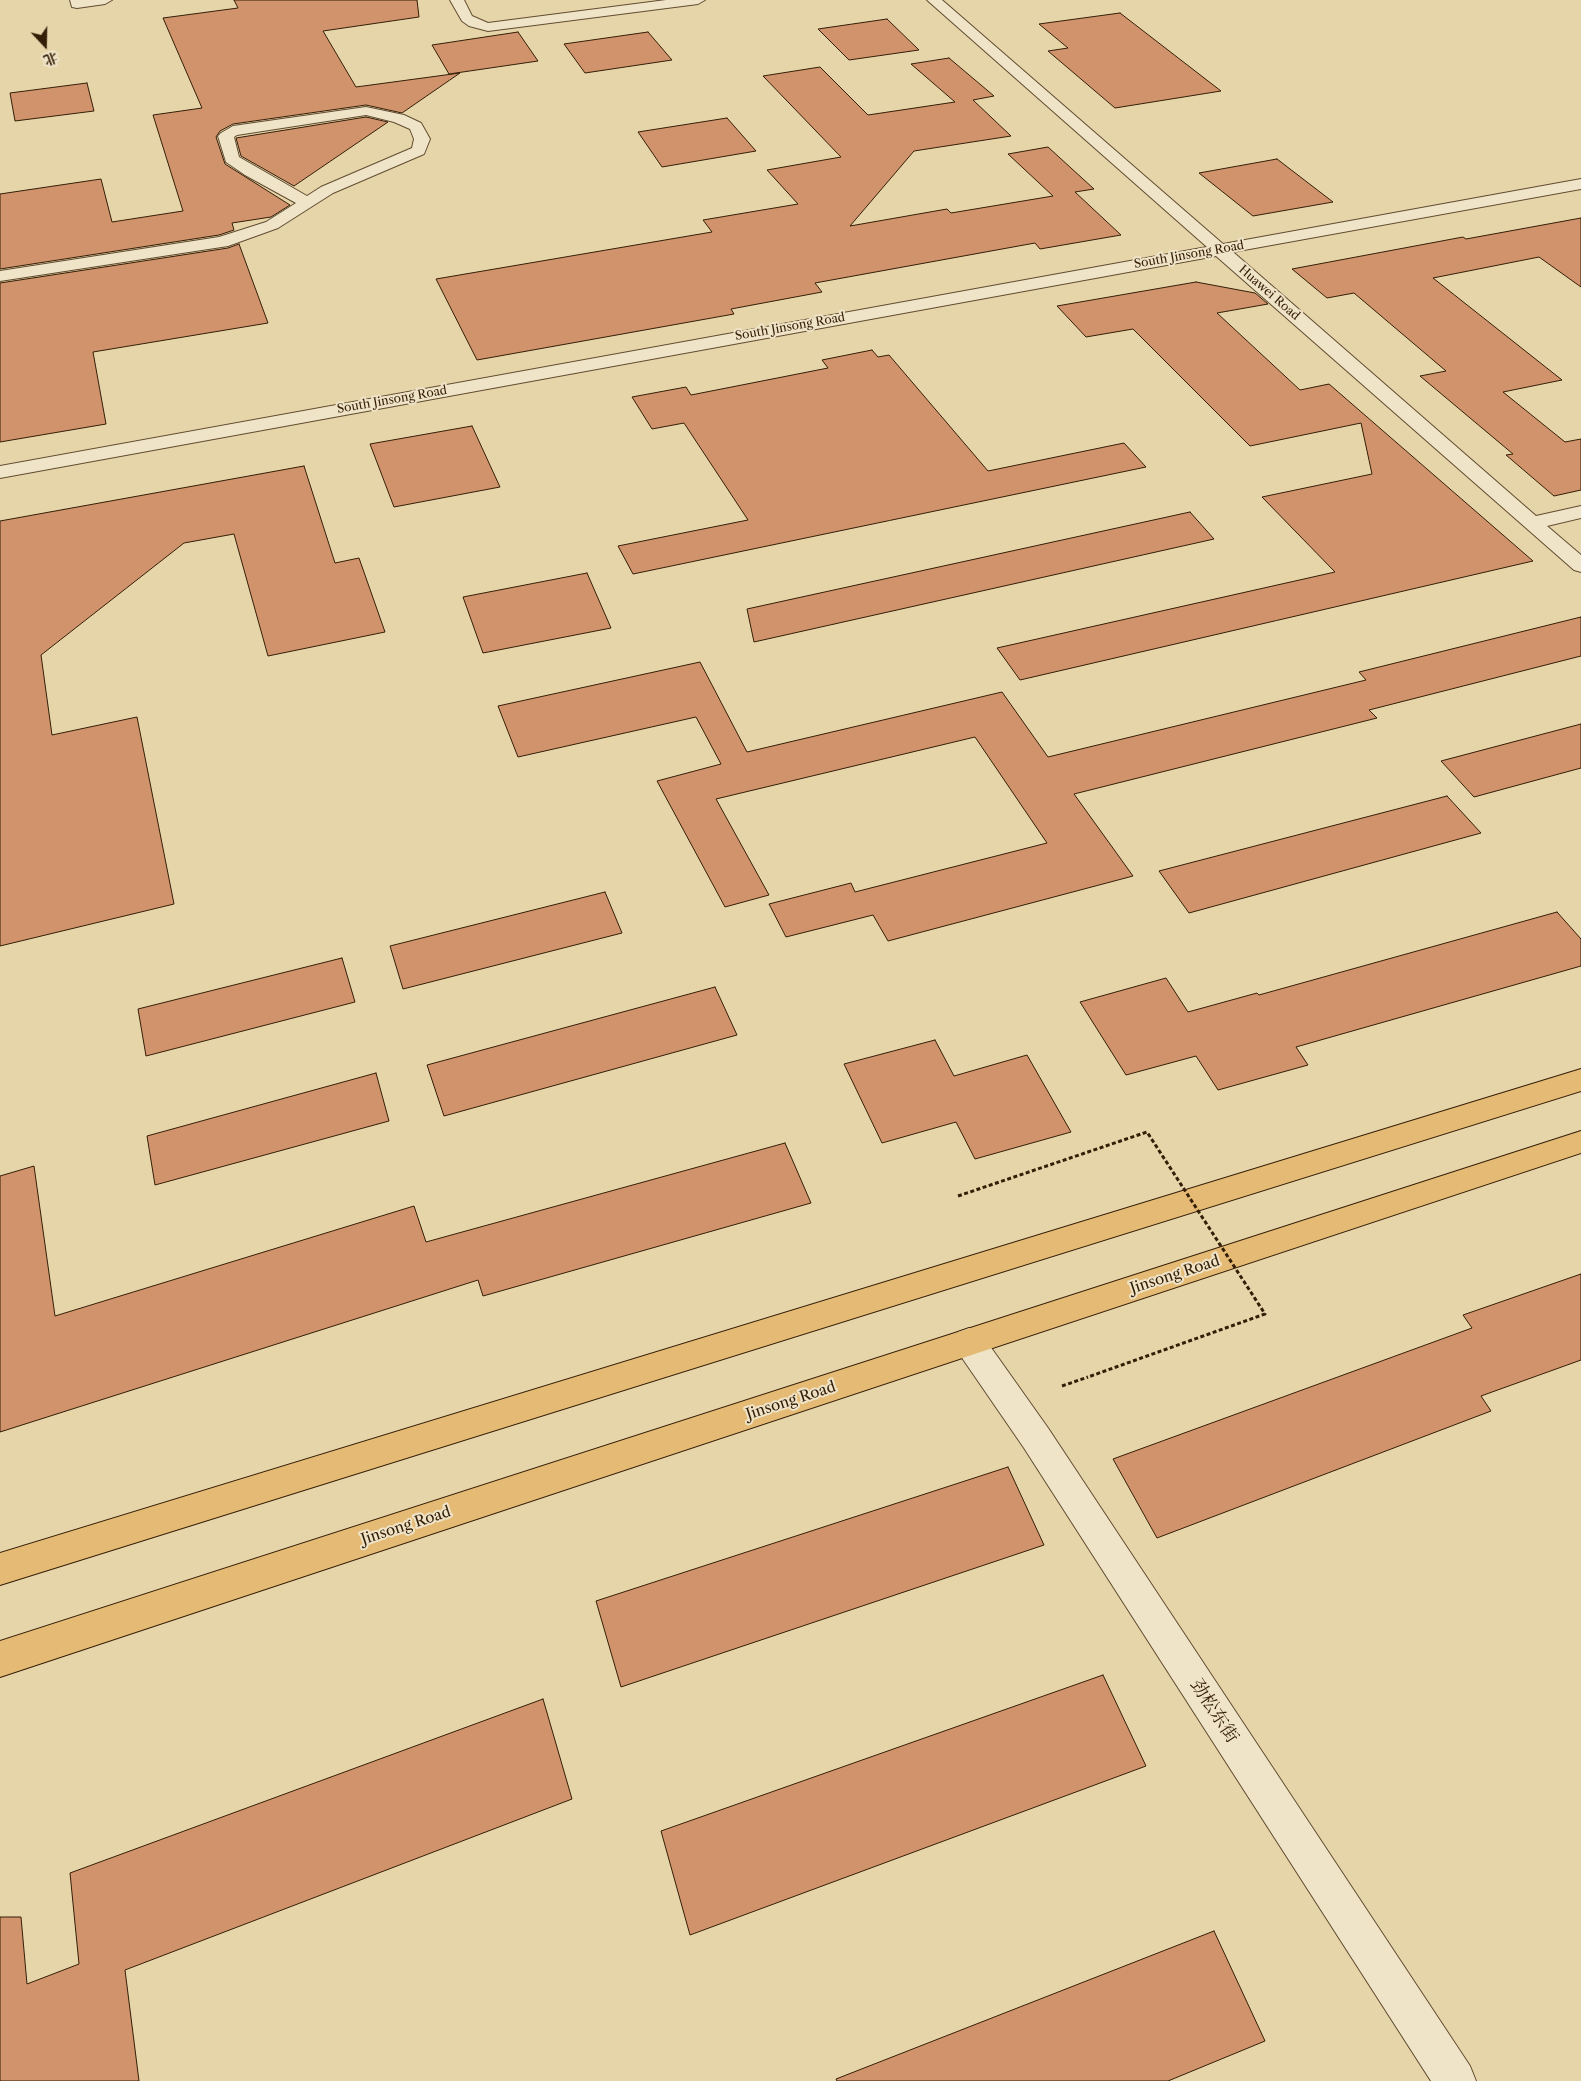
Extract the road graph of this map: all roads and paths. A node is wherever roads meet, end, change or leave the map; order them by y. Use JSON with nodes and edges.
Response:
{"nodes":[{"id":1,"x":77,"y":0,"type":"edge"},
{"id":2,"x":105,"y":0,"type":"edge"},
{"id":3,"x":457,"y":0,"type":"edge"},
{"id":4,"x":698,"y":0,"type":"edge"},
{"id":5,"x":934,"y":0,"type":"edge"},
{"id":6,"x":1581,"y":184,"type":"edge"},
{"id":7,"x":307,"y":202,"type":"junction"},
{"id":8,"x":1218,"y":249,"type":"junction"},
{"id":9,"x":0,"y":276,"type":"edge"},
{"id":10,"x":0,"y":472,"type":"edge"},
{"id":11,"x":1581,"y":512,"type":"edge"},
{"id":12,"x":1532,"y":523,"type":"junction"},
{"id":13,"x":1581,"y":566,"type":"edge"},
{"id":14,"x":1581,"y":1080,"type":"edge"},
{"id":15,"x":1581,"y":1142,"type":"edge"},
{"id":16,"x":958,"y":1196,"type":"dead end"},
{"id":17,"x":969,"y":1342,"type":"junction"},
{"id":18,"x":1062,"y":1386,"type":"dead end"},
{"id":19,"x":0,"y":1570,"type":"edge"},
{"id":20,"x":0,"y":1659,"type":"edge"},
{"id":21,"x":1455,"y":2081,"type":"edge"}],
"edges":[{"from":1,"to":2,"type":"street"},
{"from":3,"to":4,"type":"street"},
{"from":5,"to":8,"type":"street","name":"Huawei Road"},
{"from":6,"to":8,"type":"street","name":"South Jinsong Road"},
{"from":7,"to":7,"type":"street"},
{"from":7,"to":9,"type":"street"},
{"from":8,"to":10,"type":"street","name":"South Jinsong Road"},
{"from":8,"to":12,"type":"street","name":"Huawei Road"},
{"from":11,"to":12,"type":"street"},
{"from":12,"to":13,"type":"street","name":"Huawei Road"},
{"from":14,"to":19,"type":"main road"},
{"from":15,"to":17,"type":"main road","name":"Jinsong Road"},
{"from":16,"to":18,"type":"path","bridge":true},
{"from":17,"to":20,"type":"main road","name":"Jinsong Road"},
{"from":17,"to":21,"type":"street","name":"劲松东街"}]}
